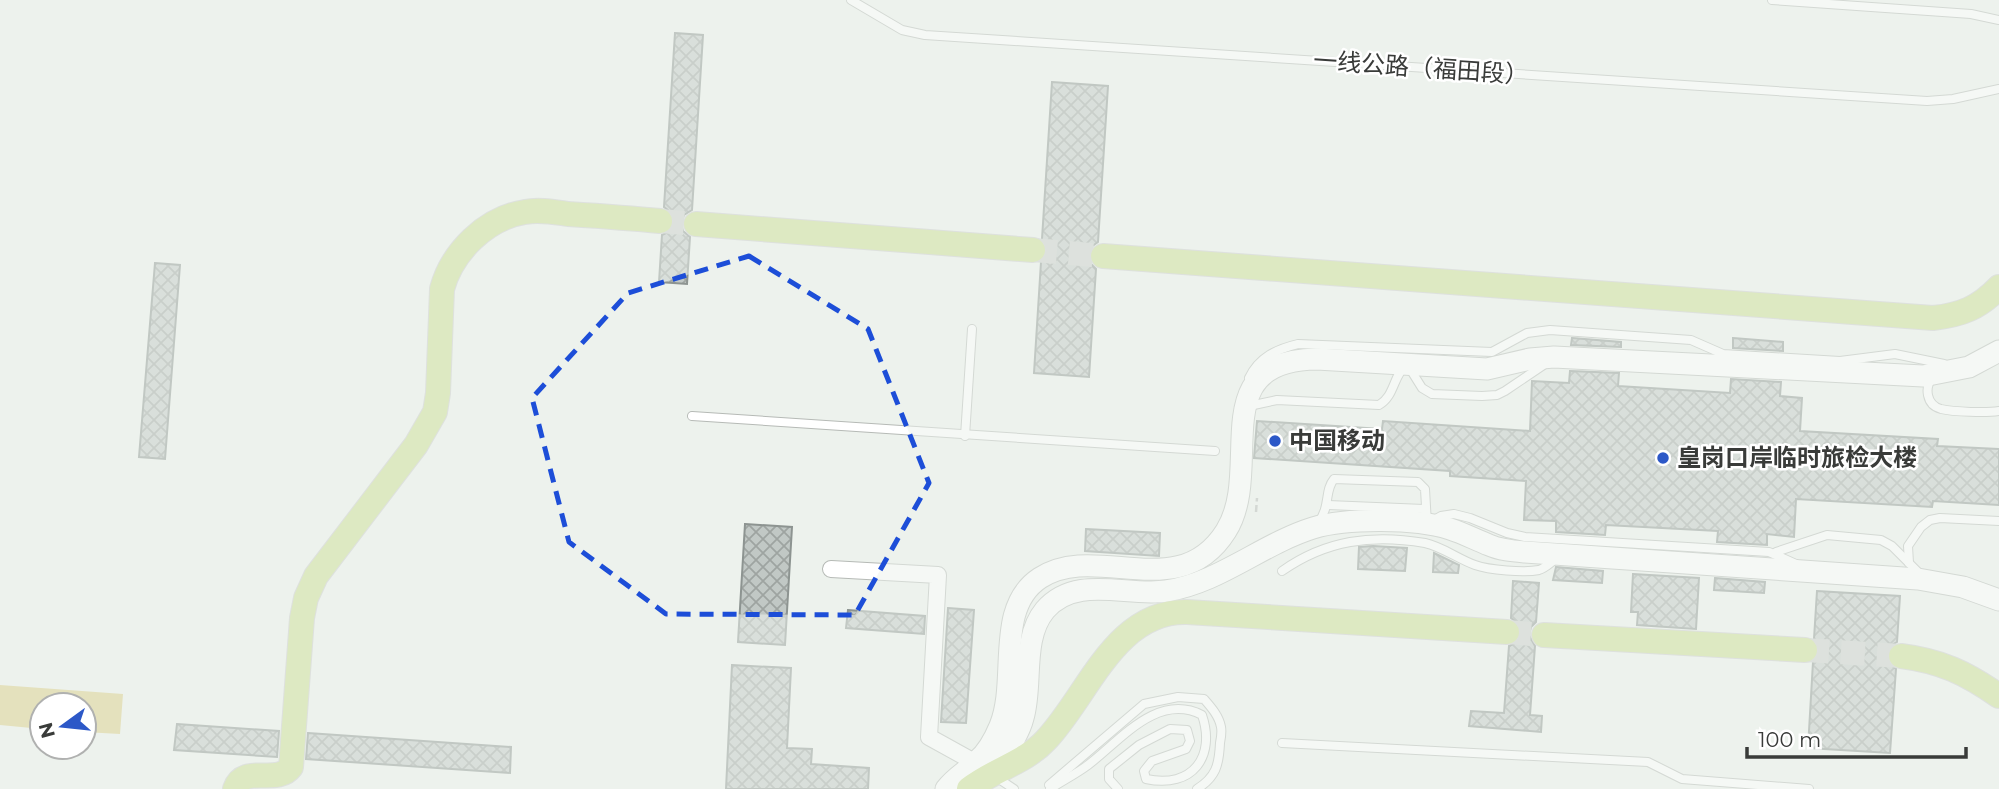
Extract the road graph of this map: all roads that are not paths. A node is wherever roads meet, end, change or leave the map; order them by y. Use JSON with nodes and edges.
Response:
{"nodes":[{"id":1,"x":851,"y":0,"type":"edge"},
{"id":2,"x":1772,"y":0,"type":"edge"},
{"id":3,"x":1999,"y":20,"type":"edge"},
{"id":4,"x":1999,"y":89,"type":"edge"},
{"id":5,"x":660,"y":221,"type":"tunnel mouth"},
{"id":6,"x":696,"y":224,"type":"tunnel mouth"},
{"id":7,"x":1033,"y":250,"type":"tunnel mouth"},
{"id":8,"x":1103,"y":256,"type":"tunnel mouth"},
{"id":9,"x":1999,"y":287,"type":"edge"},
{"id":10,"x":972,"y":329,"type":"dead end"},
{"id":11,"x":1999,"y":351,"type":"edge"},
{"id":12,"x":1407,"y":364,"type":"junction"},
{"id":13,"x":1978,"y":364,"type":"junction"},
{"id":14,"x":1935,"y":375,"type":"junction"},
{"id":15,"x":1245,"y":407,"type":"junction"},
{"id":16,"x":1999,"y":411,"type":"edge"},
{"id":17,"x":692,"y":416,"type":"dead end"},
{"id":18,"x":965,"y":436,"type":"junction"},
{"id":19,"x":1215,"y":451,"type":"dead end"},
{"id":20,"x":1328,"y":505,"type":"junction"},
{"id":21,"x":1425,"y":517,"type":"junction"},
{"id":22,"x":1999,"y":521,"type":"edge"},
{"id":23,"x":1307,"y":530,"type":"junction"},
{"id":24,"x":1769,"y":552,"type":"junction"},
{"id":25,"x":1561,"y":555,"type":"junction"},
{"id":26,"x":1909,"y":563,"type":"junction"},
{"id":27,"x":831,"y":569,"type":"dead end"},
{"id":28,"x":1811,"y":570,"type":"junction"},
{"id":29,"x":1282,"y":571,"type":"dead end"},
{"id":30,"x":1931,"y":581,"type":"junction"},
{"id":31,"x":1999,"y":600,"type":"edge"},
{"id":32,"x":1507,"y":632,"type":"tunnel mouth"},
{"id":33,"x":1544,"y":635,"type":"tunnel mouth"},
{"id":34,"x":1805,"y":650,"type":"tunnel mouth"},
{"id":35,"x":1900,"y":656,"type":"tunnel mouth"},
{"id":36,"x":1999,"y":696,"type":"edge"},
{"id":37,"x":1282,"y":743,"type":"dead end"},
{"id":38,"x":984,"y":768,"type":"junction"},
{"id":39,"x":235,"y":789,"type":"edge"},
{"id":40,"x":946,"y":789,"type":"edge"},
{"id":41,"x":969,"y":789,"type":"edge"},
{"id":42,"x":1014,"y":789,"type":"edge"},
{"id":43,"x":1045,"y":789,"type":"edge"},
{"id":44,"x":1050,"y":789,"type":"edge"},
{"id":45,"x":1118,"y":789,"type":"edge"},
{"id":46,"x":1196,"y":789,"type":"edge"},
{"id":47,"x":1809,"y":789,"type":"edge"}],
"edges":[{"from":1,"to":4,"type":"lane","name":"一线公路（福田段）"},
{"from":2,"to":3,"type":"lane"},
{"from":5,"to":39,"type":"main road"},
{"from":6,"to":7,"type":"main road"},
{"from":8,"to":9,"type":"main road"},
{"from":10,"to":18,"type":"lane"},
{"from":11,"to":13,"type":"main road"},
{"from":12,"to":14,"type":"main road"},
{"from":12,"to":15,"type":"lane"},
{"from":12,"to":15,"type":"main road"},
{"from":13,"to":14,"type":"main road"},
{"from":13,"to":15,"type":"lane"},
{"from":14,"to":16,"type":"lane"},
{"from":15,"to":38,"type":"main road"},
{"from":17,"to":18,"type":"lane"},
{"from":18,"to":19,"type":"lane"},
{"from":20,"to":21,"type":"lane"},
{"from":20,"to":21,"type":"lane"},
{"from":20,"to":23,"type":"lane"},
{"from":21,"to":23,"type":"main road"},
{"from":21,"to":24,"type":"lane"},
{"from":21,"to":25,"type":"main road"},
{"from":22,"to":26,"type":"lane"},
{"from":23,"to":38,"type":"main road"},
{"from":24,"to":26,"type":"lane"},
{"from":24,"to":28,"type":"lane"},
{"from":25,"to":28,"type":"main road"},
{"from":25,"to":29,"type":"lane"},
{"from":26,"to":30,"type":"lane"},
{"from":27,"to":38,"type":"street"},
{"from":28,"to":30,"type":"main road"},
{"from":30,"to":31,"type":"main road"},
{"from":32,"to":38,"type":"main road"},
{"from":33,"to":34,"type":"main road"},
{"from":35,"to":36,"type":"main road"},
{"from":37,"to":47,"type":"lane"},
{"from":38,"to":40,"type":"main road"},
{"from":38,"to":41,"type":"main road"},
{"from":38,"to":42,"type":"lane"},
{"from":43,"to":46,"type":"lane"},
{"from":44,"to":45,"type":"lane"}]}
